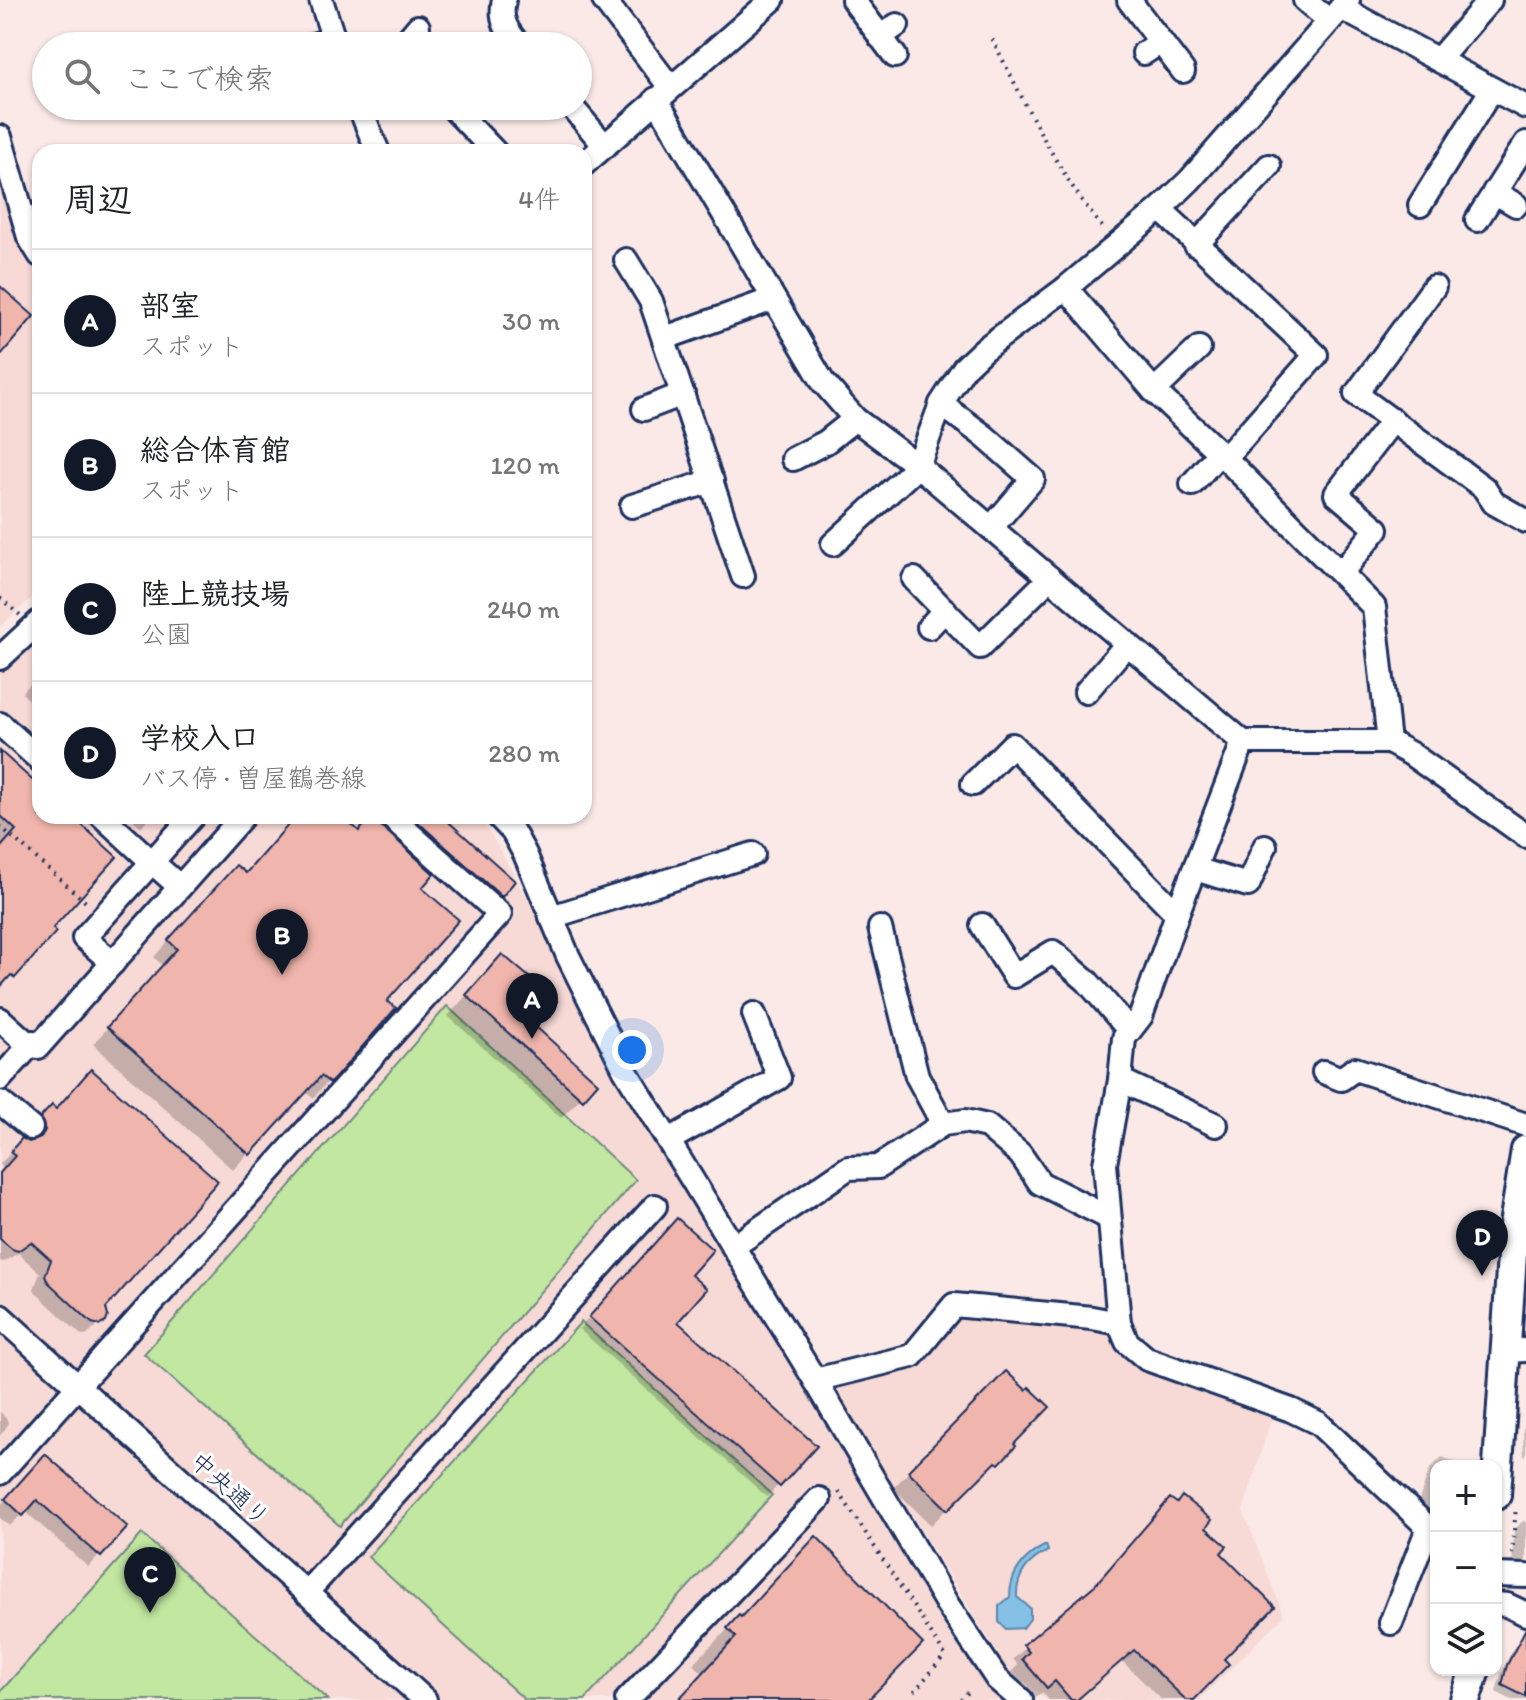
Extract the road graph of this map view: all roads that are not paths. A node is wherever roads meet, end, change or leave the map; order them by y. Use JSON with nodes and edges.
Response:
{"nodes":[{"id":1,"x":321,"y":0,"type":"edge"},
{"id":2,"x":504,"y":0,"type":"edge"},
{"id":3,"x":604,"y":0,"type":"edge"},
{"id":4,"x":772,"y":0,"type":"edge"},
{"id":5,"x":853,"y":0,"type":"edge"},
{"id":6,"x":1129,"y":0,"type":"edge"},
{"id":7,"x":1305,"y":0,"type":"edge"},
{"id":8,"x":1490,"y":0,"type":"edge"},
{"id":9,"x":1339,"y":10,"type":"edge"},
{"id":10,"x":418,"y":27,"type":"dead end"},
{"id":11,"x":331,"y":32,"type":"edge"},
{"id":12,"x":414,"y":32,"type":"edge"},
{"id":13,"x":509,"y":32,"type":"edge"},
{"id":14,"x":895,"y":56,"type":"dead end"},
{"id":15,"x":1439,"y":59,"type":"junction"},
{"id":16,"x":1183,"y":71,"type":"dead end"},
{"id":17,"x":1492,"y":89,"type":"junction"},
{"id":18,"x":663,"y":93,"type":"junction"},
{"id":19,"x":1524,"y":103,"type":"edge"},
{"id":20,"x":365,"y":120,"type":"edge"},
{"id":21,"x":464,"y":120,"type":"edge"},
{"id":22,"x":583,"y":120,"type":"edge"},
{"id":23,"x":0,"y":137,"type":"edge"},
{"id":24,"x":1526,"y":143,"type":"edge"},
{"id":25,"x":375,"y":144,"type":"edge"},
{"id":26,"x":487,"y":144,"type":"edge"},
{"id":27,"x":605,"y":146,"type":"junction"},
{"id":28,"x":592,"y":157,"type":"edge"},
{"id":29,"x":1269,"y":166,"type":"dead end"},
{"id":30,"x":1494,"y":192,"type":"junction"},
{"id":31,"x":1420,"y":205,"type":"dead end"},
{"id":32,"x":1516,"y":205,"type":"dead end"},
{"id":33,"x":1160,"y":209,"type":"junction"},
{"id":34,"x":1477,"y":220,"type":"dead end"},
{"id":35,"x":32,"y":242,"type":"edge"},
{"id":36,"x":1196,"y":245,"type":"junction"},
{"id":37,"x":626,"y":260,"type":"dead end"},
{"id":38,"x":1434,"y":287,"type":"dead end"},
{"id":39,"x":1066,"y":288,"type":"junction"},
{"id":40,"x":773,"y":299,"type":"junction"},
{"id":41,"x":665,"y":338,"type":"junction"},
{"id":42,"x":1199,"y":348,"type":"dead end"},
{"id":43,"x":1154,"y":391,"type":"junction"},
{"id":44,"x":683,"y":394,"type":"junction"},
{"id":45,"x":941,"y":404,"type":"junction"},
{"id":46,"x":644,"y":409,"type":"dead end"},
{"id":47,"x":855,"y":419,"type":"junction"},
{"id":48,"x":1393,"y":420,"type":"junction"},
{"id":49,"x":1222,"y":455,"type":"junction"},
{"id":50,"x":793,"y":459,"type":"dead end"},
{"id":51,"x":918,"y":466,"type":"junction"},
{"id":52,"x":712,"y":481,"type":"junction"},
{"id":53,"x":1192,"y":484,"type":"dead end"},
{"id":54,"x":632,"y":506,"type":"dead end"},
{"id":55,"x":1526,"y":521,"type":"edge"},
{"id":56,"x":991,"y":528,"type":"junction"},
{"id":57,"x":833,"y":544,"type":"dead end"},
{"id":58,"x":1341,"y":573,"type":"junction"},
{"id":59,"x":743,"y":576,"type":"dead end"},
{"id":60,"x":1050,"y":578,"type":"junction"},
{"id":61,"x":914,"y":579,"type":"dead end"},
{"id":62,"x":32,"y":628,"type":"edge"},
{"id":63,"x":1127,"y":644,"type":"junction"},
{"id":64,"x":0,"y":658,"type":"edge"},
{"id":65,"x":1086,"y":692,"type":"dead end"},
{"id":66,"x":0,"y":724,"type":"edge"},
{"id":67,"x":1243,"y":742,"type":"junction"},
{"id":68,"x":1389,"y":742,"type":"junction"},
{"id":69,"x":32,"y":753,"type":"edge"},
{"id":70,"x":973,"y":784,"type":"dead end"},
{"id":71,"x":111,"y":824,"type":"edge"},
{"id":72,"x":186,"y":824,"type":"edge"},
{"id":73,"x":236,"y":824,"type":"edge"},
{"id":74,"x":399,"y":824,"type":"edge"},
{"id":75,"x":509,"y":824,"type":"edge"},
{"id":76,"x":1526,"y":836,"type":"edge"},
{"id":77,"x":1265,"y":846,"type":"dead end"},
{"id":78,"x":753,"y":854,"type":"dead end"},
{"id":79,"x":152,"y":862,"type":"junction"},
{"id":80,"x":1195,"y":869,"type":"junction"},
{"id":81,"x":180,"y":887,"type":"junction"},
{"id":82,"x":1177,"y":914,"type":"junction"},
{"id":83,"x":551,"y":917,"type":"junction"},
{"id":84,"x":982,"y":925,"type":"dead end"},
{"id":85,"x":880,"y":928,"type":"dead end"},
{"id":86,"x":113,"y":963,"type":"junction"},
{"id":87,"x":754,"y":1014,"type":"dead end"},
{"id":88,"x":0,"y":1019,"type":"edge"},
{"id":89,"x":1129,"y":1030,"type":"junction"},
{"id":90,"x":30,"y":1046,"type":"junction"},
{"id":91,"x":1324,"y":1072,"type":"dead end"},
{"id":92,"x":0,"y":1079,"type":"edge"},
{"id":93,"x":1120,"y":1080,"type":"junction"},
{"id":94,"x":0,"y":1102,"type":"edge"},
{"id":95,"x":943,"y":1124,"type":"junction"},
{"id":96,"x":1216,"y":1125,"type":"dead end"},
{"id":97,"x":1526,"y":1125,"type":"edge"},
{"id":98,"x":31,"y":1128,"type":"dead end"},
{"id":99,"x":669,"y":1140,"type":"junction"},
{"id":100,"x":1526,"y":1150,"type":"edge"},
{"id":101,"x":655,"y":1206,"type":"dead end"},
{"id":102,"x":1109,"y":1218,"type":"junction"},
{"id":103,"x":1520,"y":1226,"type":"edge"},
{"id":104,"x":734,"y":1246,"type":"junction"},
{"id":105,"x":0,"y":1316,"type":"edge"},
{"id":106,"x":1119,"y":1323,"type":"junction"},
{"id":107,"x":1515,"y":1350,"type":"edge"},
{"id":108,"x":815,"y":1380,"type":"junction"},
{"id":109,"x":77,"y":1386,"type":"junction"},
{"id":110,"x":1501,"y":1460,"type":"edge"},
{"id":111,"x":0,"y":1473,"type":"edge"},
{"id":112,"x":819,"y":1499,"type":"road end"},
{"id":113,"x":1430,"y":1530,"type":"edge"},
{"id":114,"x":1430,"y":1536,"type":"edge"},
{"id":115,"x":1502,"y":1575,"type":"edge"},
{"id":116,"x":1526,"y":1576,"type":"edge"},
{"id":117,"x":306,"y":1593,"type":"junction"},
{"id":118,"x":1502,"y":1605,"type":"edge"},
{"id":119,"x":1526,"y":1614,"type":"edge"},
{"id":120,"x":1391,"y":1623,"type":"dead end"},
{"id":121,"x":1473,"y":1676,"type":"edge"},
{"id":122,"x":425,"y":1700,"type":"edge"},
{"id":123,"x":627,"y":1700,"type":"edge"},
{"id":124,"x":1021,"y":1700,"type":"edge"},
{"id":125,"x":1465,"y":1700,"type":"edge"}],
"edges":[{"from":1,"to":11,"type":"street"},
{"from":2,"to":13,"type":"street"},
{"from":3,"to":18,"type":"street"},
{"from":4,"to":18,"type":"street"},
{"from":5,"to":14,"type":"street"},
{"from":6,"to":16,"type":"street"},
{"from":7,"to":9,"type":"street"},
{"from":8,"to":15,"type":"street"},
{"from":9,"to":15,"type":"street"},
{"from":9,"to":33,"type":"street"},
{"from":10,"to":12,"type":"street"},
{"from":15,"to":17,"type":"street"},
{"from":17,"to":19,"type":"street"},
{"from":17,"to":31,"type":"street"},
{"from":18,"to":27,"type":"street"},
{"from":18,"to":40,"type":"street"},
{"from":20,"to":25,"type":"street"},
{"from":21,"to":26,"type":"street"},
{"from":22,"to":27,"type":"street"},
{"from":23,"to":35,"type":"street"},
{"from":24,"to":30,"type":"street"},
{"from":27,"to":28,"type":"street"},
{"from":29,"to":36,"type":"street"},
{"from":30,"to":32,"type":"street"},
{"from":30,"to":34,"type":"street"},
{"from":33,"to":36,"type":"street"},
{"from":33,"to":39,"type":"street"},
{"from":36,"to":49,"type":"street"},
{"from":37,"to":41,"type":"street"},
{"from":38,"to":48,"type":"street"},
{"from":39,"to":43,"type":"street"},
{"from":39,"to":45,"type":"street"},
{"from":40,"to":41,"type":"street"},
{"from":40,"to":47,"type":"street"},
{"from":41,"to":44,"type":"street"},
{"from":42,"to":43,"type":"street"},
{"from":43,"to":49,"type":"street"},
{"from":44,"to":46,"type":"street"},
{"from":44,"to":52,"type":"street"},
{"from":45,"to":51,"type":"street"},
{"from":45,"to":56,"type":"street"},
{"from":47,"to":50,"type":"street"},
{"from":47,"to":51,"type":"street"},
{"from":48,"to":55,"type":"street"},
{"from":48,"to":58,"type":"street"},
{"from":49,"to":53,"type":"street"},
{"from":49,"to":58,"type":"street"},
{"from":51,"to":56,"type":"street"},
{"from":51,"to":57,"type":"street"},
{"from":52,"to":54,"type":"street"},
{"from":52,"to":59,"type":"street"},
{"from":56,"to":60,"type":"street"},
{"from":58,"to":68,"type":"street"},
{"from":60,"to":61,"type":"street"},
{"from":60,"to":63,"type":"street"},
{"from":62,"to":64,"type":"street"},
{"from":63,"to":65,"type":"street"},
{"from":63,"to":67,"type":"street"},
{"from":66,"to":69,"type":"street"},
{"from":67,"to":68,"type":"street"},
{"from":67,"to":80,"type":"street"},
{"from":68,"to":76,"type":"street"},
{"from":70,"to":82,"type":"street"},
{"from":71,"to":79,"type":"street"},
{"from":72,"to":79,"type":"street"},
{"from":73,"to":81,"type":"street"},
{"from":74,"to":109,"type":"street"},
{"from":75,"to":83,"type":"street"},
{"from":77,"to":80,"type":"street"},
{"from":78,"to":83,"type":"street"},
{"from":79,"to":81,"type":"street"},
{"from":79,"to":86,"type":"street"},
{"from":80,"to":82,"type":"street"},
{"from":81,"to":86,"type":"street"},
{"from":82,"to":89,"type":"street"},
{"from":83,"to":99,"type":"street"},
{"from":84,"to":89,"type":"street"},
{"from":85,"to":95,"type":"street"},
{"from":86,"to":90,"type":"street"},
{"from":87,"to":99,"type":"street"},
{"from":88,"to":90,"type":"street"},
{"from":89,"to":93,"type":"street"},
{"from":90,"to":92,"type":"street"},
{"from":91,"to":97,"type":"street"},
{"from":93,"to":96,"type":"street"},
{"from":93,"to":102,"type":"street"},
{"from":94,"to":98,"type":"street"},
{"from":95,"to":102,"type":"street"},
{"from":95,"to":104,"type":"street"},
{"from":99,"to":104,"type":"street"},
{"from":100,"to":103,"type":"main road"},
{"from":101,"to":117,"type":"street"},
{"from":102,"to":106,"type":"street"},
{"from":103,"to":107,"type":"main road"},
{"from":104,"to":108,"type":"street"},
{"from":105,"to":109,"type":"street","name":"中央通り"},
{"from":106,"to":108,"type":"street"},
{"from":106,"to":113,"type":"street"},
{"from":107,"to":110,"type":"main road"},
{"from":108,"to":124,"type":"street"},
{"from":109,"to":111,"type":"street"},
{"from":109,"to":117,"type":"street","name":"中央通り"},
{"from":112,"to":123,"type":"street"},
{"from":114,"to":120,"type":"street"},
{"from":115,"to":116,"type":"street"},
{"from":117,"to":122,"type":"street","name":"中央通り"},
{"from":118,"to":119,"type":"street"},
{"from":121,"to":125,"type":"main road"}]}
